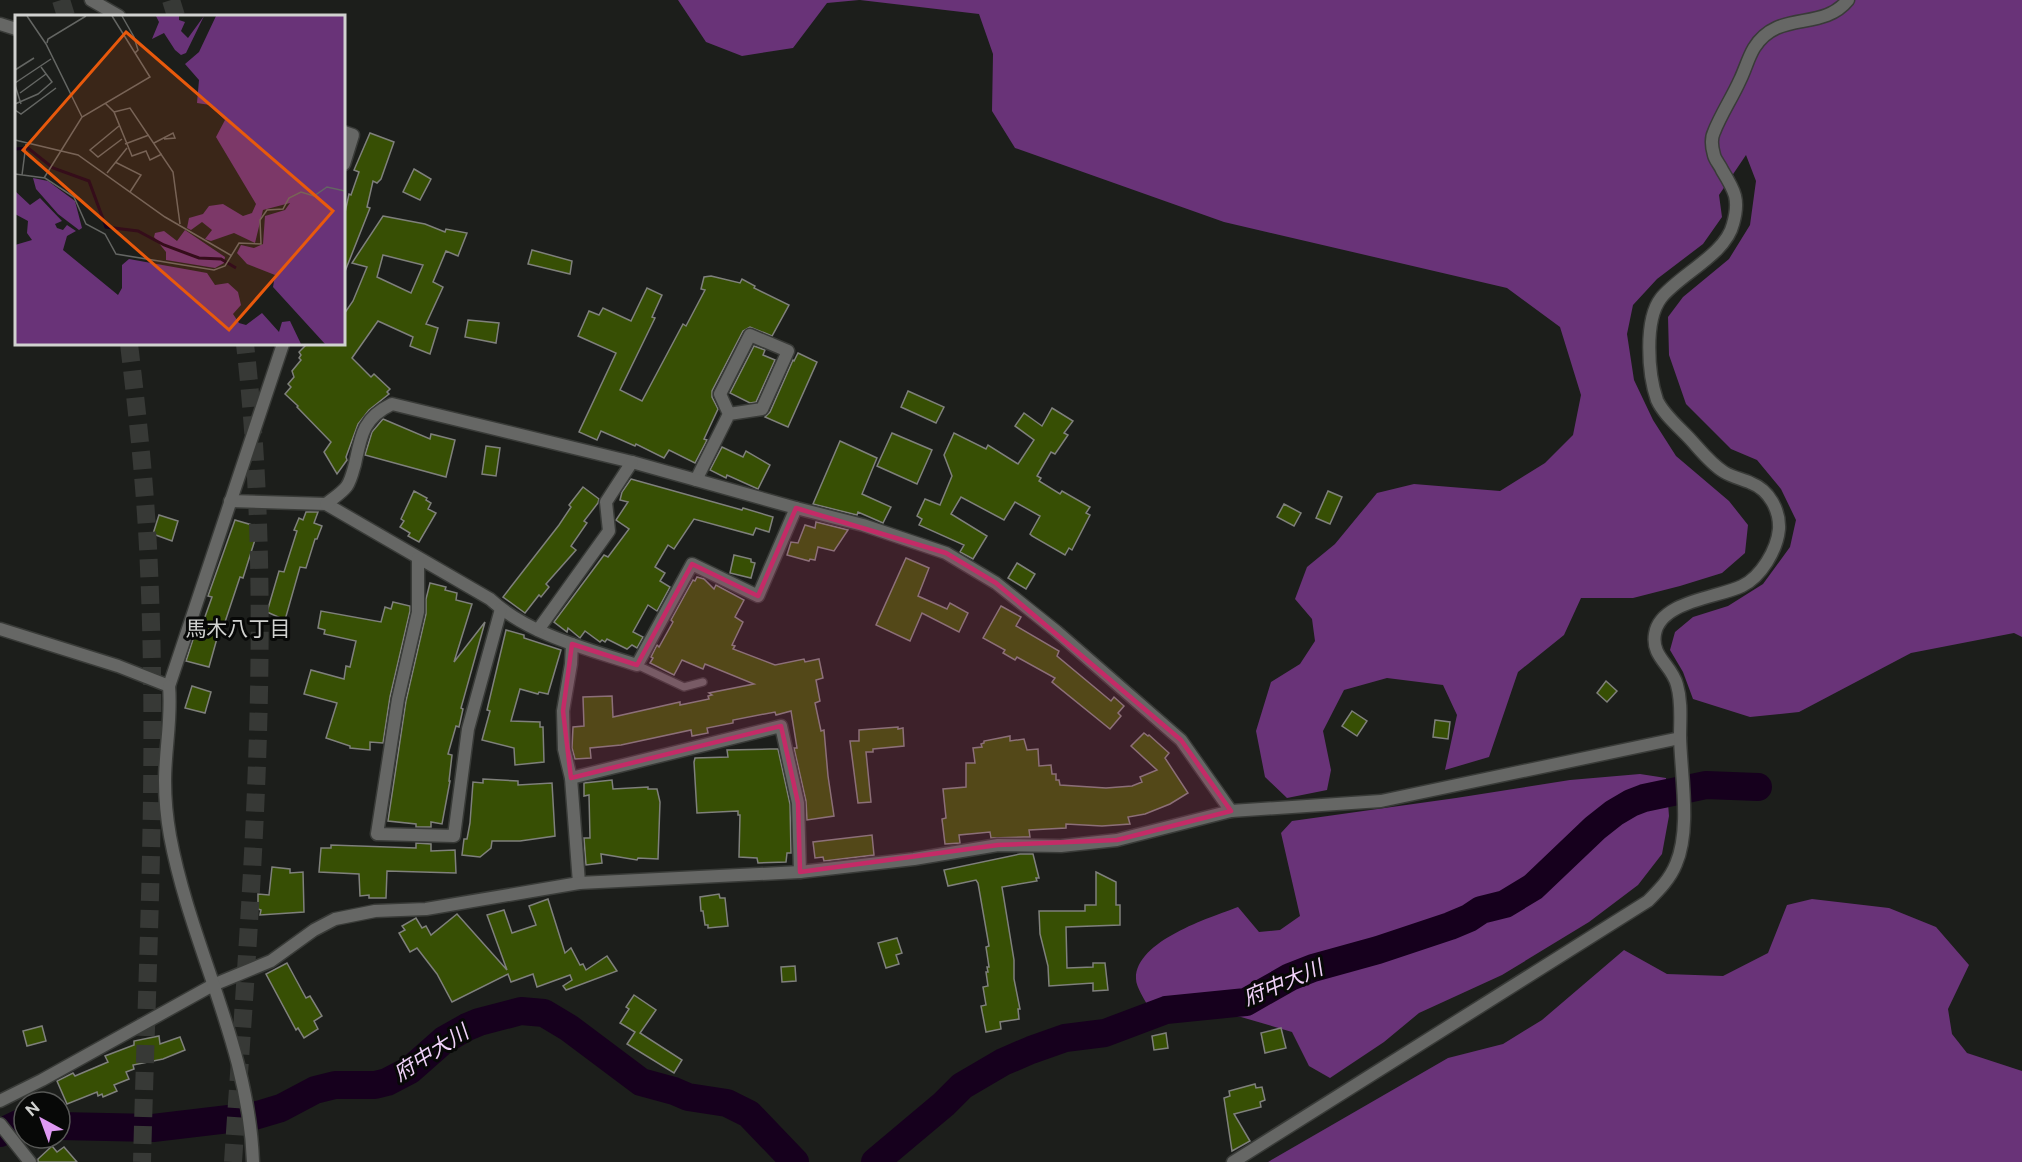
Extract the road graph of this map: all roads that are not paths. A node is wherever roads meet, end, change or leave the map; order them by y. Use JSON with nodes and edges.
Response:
{"nodes":[{"id":1,"x":91,"y":0,"type":"edge"},
{"id":2,"x":1848,"y":0,"type":"edge"},
{"id":3,"x":117,"y":15,"type":"edge"},
{"id":4,"x":0,"y":24,"type":"edge"},
{"id":5,"x":15,"y":29,"type":"edge"},
{"id":6,"x":345,"y":132,"type":"edge"},
{"id":7,"x":345,"y":161,"type":"edge"},
{"id":8,"x":283,"y":345,"type":"edge"},
{"id":9,"x":729,"y":414,"type":"junction"},
{"id":10,"x":632,"y":462,"type":"junction"},
{"id":11,"x":696,"y":480,"type":"junction"},
{"id":12,"x":230,"y":501,"type":"junction"},
{"id":13,"x":326,"y":504,"type":"junction"},
{"id":14,"x":796,"y":508,"type":"junction"},
{"id":15,"x":418,"y":558,"type":"junction"},
{"id":16,"x":501,"y":609,"type":"junction"},
{"id":17,"x":0,"y":629,"type":"edge"},
{"id":18,"x":538,"y":630,"type":"junction"},
{"id":19,"x":572,"y":644,"type":"junction"},
{"id":20,"x":637,"y":665,"type":"junction"},
{"id":21,"x":703,"y":682,"type":"dead end"},
{"id":22,"x":170,"y":686,"type":"junction"},
{"id":23,"x":1680,"y":738,"type":"junction"},
{"id":24,"x":571,"y":778,"type":"junction"},
{"id":25,"x":1231,"y":811,"type":"junction"},
{"id":26,"x":801,"y":872,"type":"junction"},
{"id":27,"x":579,"y":884,"type":"junction"},
{"id":28,"x":213,"y":985,"type":"junction"},
{"id":29,"x":0,"y":1101,"type":"edge"},
{"id":30,"x":0,"y":1124,"type":"edge"},
{"id":31,"x":252,"y":1156,"type":"edge"},
{"id":32,"x":30,"y":1162,"type":"edge"},
{"id":33,"x":1233,"y":1162,"type":"edge"}],
"edges":[{"from":1,"to":3,"type":"street"},
{"from":2,"to":23,"type":"street"},
{"from":4,"to":5,"type":"street"},
{"from":6,"to":7,"type":"street"},
{"from":8,"to":12,"type":"street"},
{"from":9,"to":9,"type":"street"},
{"from":9,"to":11,"type":"street"},
{"from":10,"to":11,"type":"street"},
{"from":10,"to":13,"type":"street"},
{"from":10,"to":18,"type":"street"},
{"from":11,"to":14,"type":"street"},
{"from":12,"to":13,"type":"street"},
{"from":12,"to":22,"type":"street"},
{"from":13,"to":15,"type":"street"},
{"from":14,"to":20,"type":"street"},
{"from":14,"to":25,"type":"street"},
{"from":15,"to":16,"type":"street"},
{"from":15,"to":16,"type":"street"},
{"from":16,"to":18,"type":"street"},
{"from":17,"to":22,"type":"street"},
{"from":18,"to":19,"type":"street"},
{"from":19,"to":20,"type":"street"},
{"from":19,"to":24,"type":"street"},
{"from":20,"to":21,"type":"lane"},
{"from":22,"to":28,"type":"street"},
{"from":23,"to":25,"type":"street"},
{"from":23,"to":33,"type":"street"},
{"from":24,"to":26,"type":"street"},
{"from":24,"to":27,"type":"street"},
{"from":25,"to":26,"type":"street"},
{"from":26,"to":27,"type":"street"},
{"from":27,"to":28,"type":"street"},
{"from":28,"to":29,"type":"street"},
{"from":28,"to":31,"type":"street"},
{"from":30,"to":32,"type":"street"}]}
